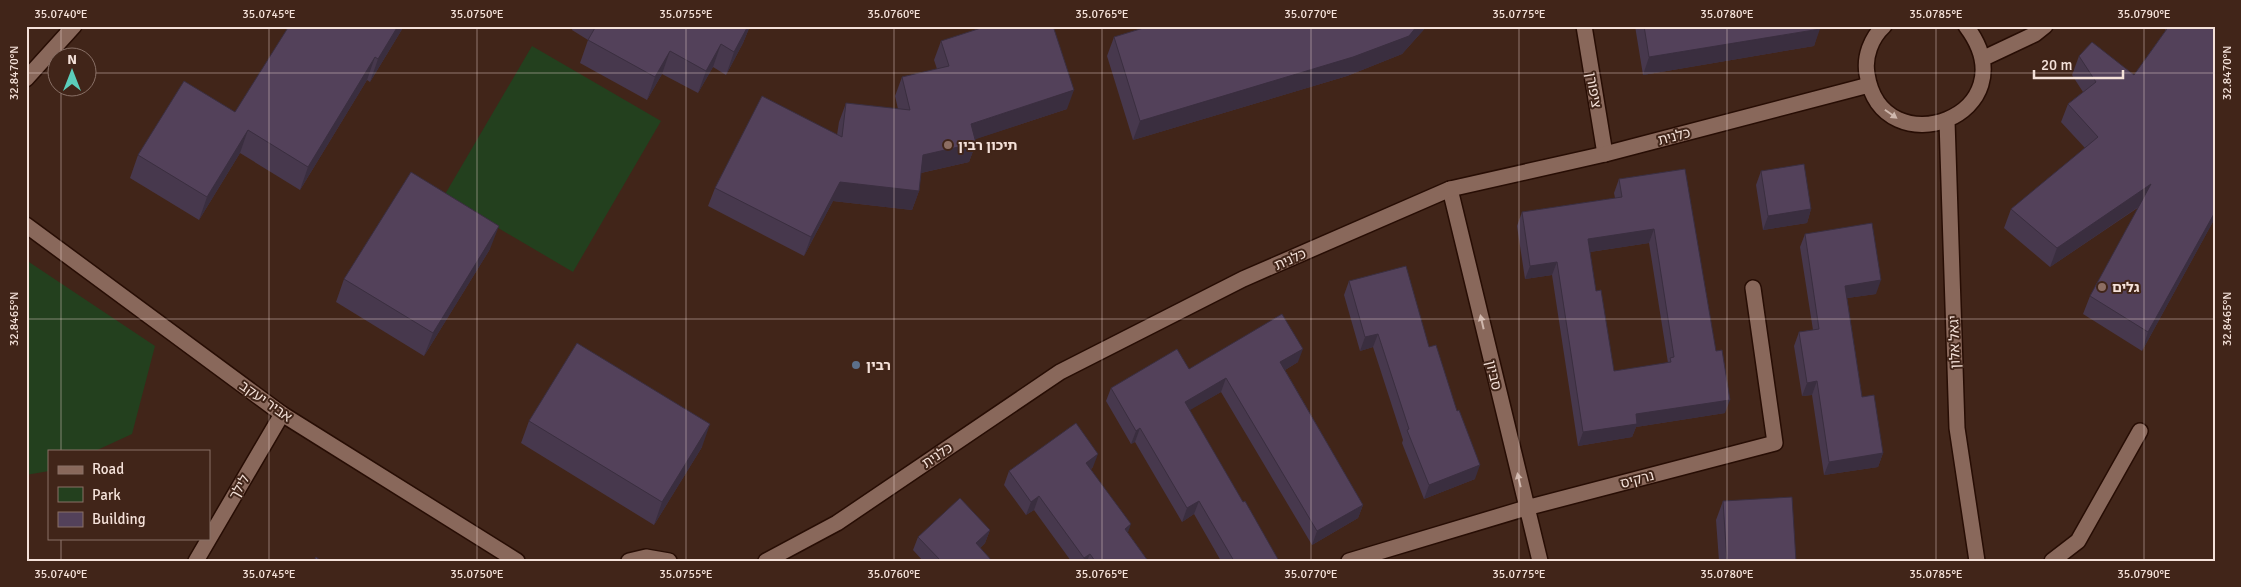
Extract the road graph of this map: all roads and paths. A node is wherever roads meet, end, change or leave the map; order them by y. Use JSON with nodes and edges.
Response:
{"nodes":[{"id":1,"x":74,"y":26,"type":"edge"},
{"id":2,"x":1584,"y":26,"type":"edge"},
{"id":3,"x":1884,"y":26,"type":"edge"},
{"id":4,"x":1966,"y":26,"type":"edge"},
{"id":5,"x":2045,"y":26,"type":"edge"},
{"id":6,"x":1982,"y":59,"type":"junction"},
{"id":7,"x":26,"y":79,"type":"edge"},
{"id":8,"x":1869,"y":85,"type":"junction"},
{"id":9,"x":1946,"y":122,"type":"junction"},
{"id":10,"x":1605,"y":154,"type":"junction"},
{"id":11,"x":1450,"y":189,"type":"junction"},
{"id":12,"x":27,"y":226,"type":"edge"},
{"id":13,"x":1753,"y":288,"type":"dead end"},
{"id":14,"x":282,"y":414,"type":"junction"},
{"id":15,"x":2140,"y":431,"type":"dead end"},
{"id":16,"x":1526,"y":508,"type":"junction"},
{"id":17,"x":210,"y":537,"type":"edge"},
{"id":18,"x":208,"y":540,"type":"edge"},
{"id":19,"x":511,"y":559,"type":"edge"},
{"id":20,"x":196,"y":561,"type":"edge"},
{"id":21,"x":629,"y":561,"type":"edge"},
{"id":22,"x":669,"y":561,"type":"edge"},
{"id":23,"x":766,"y":561,"type":"edge"},
{"id":24,"x":1349,"y":561,"type":"edge"},
{"id":25,"x":1540,"y":561,"type":"edge"},
{"id":26,"x":1977,"y":561,"type":"edge"},
{"id":27,"x":2052,"y":561,"type":"edge"}],
"edges":[{"from":1,"to":7,"type":"street"},
{"from":2,"to":10,"type":"street","name":"ציפורן"},
{"from":3,"to":8,"type":"street"},
{"from":4,"to":6,"type":"street"},
{"from":5,"to":6,"type":"street"},
{"from":6,"to":9,"type":"street"},
{"from":8,"to":9,"type":"street","one_way":true},
{"from":8,"to":10,"type":"street","name":"כלנית"},
{"from":9,"to":26,"type":"street","name":"יגאל אלון"},
{"from":10,"to":11,"type":"street","name":"כלנית"},
{"from":16,"to":11,"type":"street","name":"סביון","one_way":true},
{"from":11,"to":23,"type":"street","name":"כלנית"},
{"from":12,"to":14,"type":"street","name":"אביר יעקב"},
{"from":13,"to":16,"type":"street","name":"נרקיס"},
{"from":14,"to":17,"type":"street","name":"לילך"},
{"from":14,"to":19,"type":"street","name":"אביר יעקב"},
{"from":15,"to":27,"type":"street"},
{"from":16,"to":24,"type":"street","name":"נרקיס"},
{"from":16,"to":25,"type":"street","name":"סביון"},
{"from":18,"to":20,"type":"street","name":"לילך"},
{"from":21,"to":22,"type":"street"}]}
